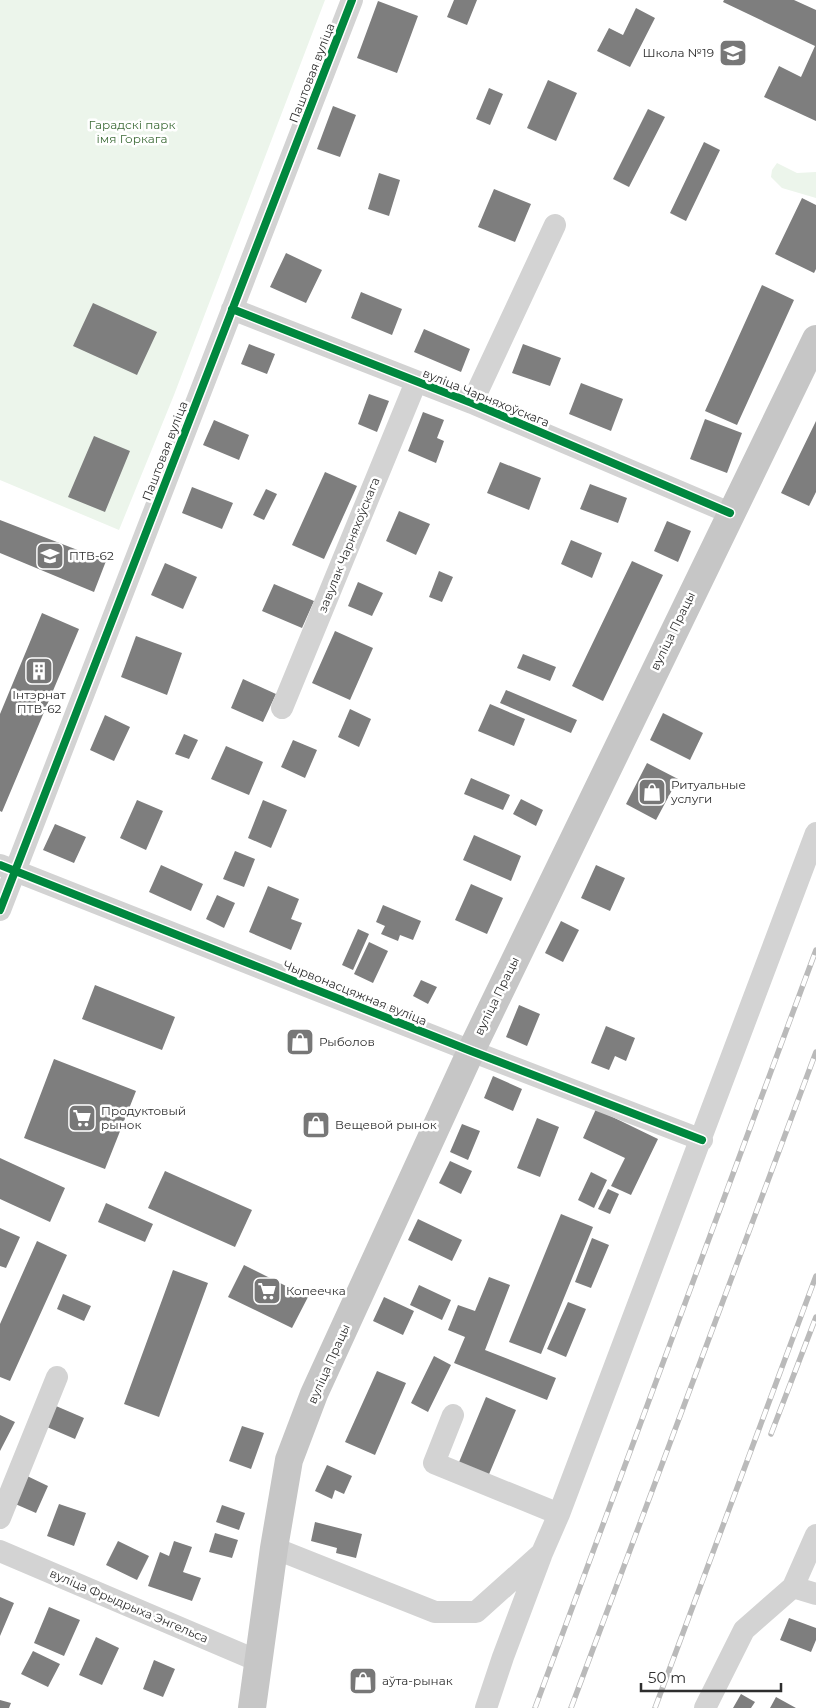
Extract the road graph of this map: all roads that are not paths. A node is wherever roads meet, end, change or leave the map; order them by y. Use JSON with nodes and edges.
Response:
{"nodes":[{"id":1,"x":352,"y":0,"type":"edge"},
{"id":2,"x":555,"y":224,"type":"dead end"},
{"id":3,"x":232,"y":309,"type":"junction"},
{"id":4,"x":816,"y":339,"type":"edge"},
{"id":5,"x":416,"y":382,"type":"junction"},
{"id":6,"x":472,"y":403,"type":"junction"},
{"id":7,"x":730,"y":513,"type":"junction"},
{"id":8,"x":282,"y":708,"type":"dead end"},
{"id":9,"x":816,"y":833,"type":"edge"},
{"id":10,"x":8,"y":868,"type":"edge"},
{"id":11,"x":0,"y":910,"type":"edge"},
{"id":12,"x":471,"y":1051,"type":"junction"},
{"id":13,"x":702,"y":1140,"type":"junction"},
{"id":14,"x":57,"y":1377,"type":"dead end"},
{"id":15,"x":453,"y":1415,"type":"dead end"},
{"id":16,"x":560,"y":1514,"type":"junction"},
{"id":17,"x":0,"y":1518,"type":"edge"},
{"id":18,"x":816,"y":1535,"type":"edge"},
{"id":19,"x":274,"y":1548,"type":"junction"},
{"id":20,"x":0,"y":1551,"type":"edge"},
{"id":21,"x":542,"y":1553,"type":"junction"},
{"id":22,"x":793,"y":1588,"type":"junction"},
{"id":23,"x":816,"y":1594,"type":"edge"},
{"id":24,"x":258,"y":1661,"type":"junction"},
{"id":25,"x":252,"y":1708,"type":"edge"},
{"id":26,"x":486,"y":1708,"type":"edge"},
{"id":27,"x":705,"y":1708,"type":"edge"}],
"edges":[{"from":1,"to":3,"type":"street","name":"Паштовая вуліца"},
{"from":2,"to":6,"type":"street"},
{"from":3,"to":5,"type":"street","name":"вуліца Чарняхоўскага"},
{"from":3,"to":10,"type":"street","name":"Паштовая вуліца"},
{"from":4,"to":7,"type":"main road","name":"вуліца Працы"},
{"from":5,"to":6,"type":"street","name":"вуліца Чарняхоўскага"},
{"from":5,"to":8,"type":"street","name":"завулак Чарняхоўскага"},
{"from":6,"to":7,"type":"street","name":"вуліца Чарняхоўскага"},
{"from":7,"to":12,"type":"main road","name":"вуліца Працы"},
{"from":9,"to":13,"type":"street"},
{"from":10,"to":11,"type":"street","name":"Паштовая вуліца"},
{"from":10,"to":12,"type":"street","name":"Чырвонасцяжная вуліца"},
{"from":12,"to":13,"type":"street","name":"Чырвонасцяжная вуліца"},
{"from":12,"to":19,"type":"main road","name":"вуліца Працы"},
{"from":13,"to":16,"type":"street"},
{"from":14,"to":17,"type":"street"},
{"from":15,"to":16,"type":"street"},
{"from":16,"to":21,"type":"street"},
{"from":18,"to":22,"type":"street"},
{"from":19,"to":21,"type":"street"},
{"from":19,"to":24,"type":"main road","name":"вуліца Працы"},
{"from":20,"to":24,"type":"street","name":"вуліца Фрыдрыха Энгельса"},
{"from":21,"to":26,"type":"street"},
{"from":22,"to":23,"type":"street"},
{"from":22,"to":27,"type":"street"},
{"from":24,"to":25,"type":"main road","name":"вуліца Працы"}]}
